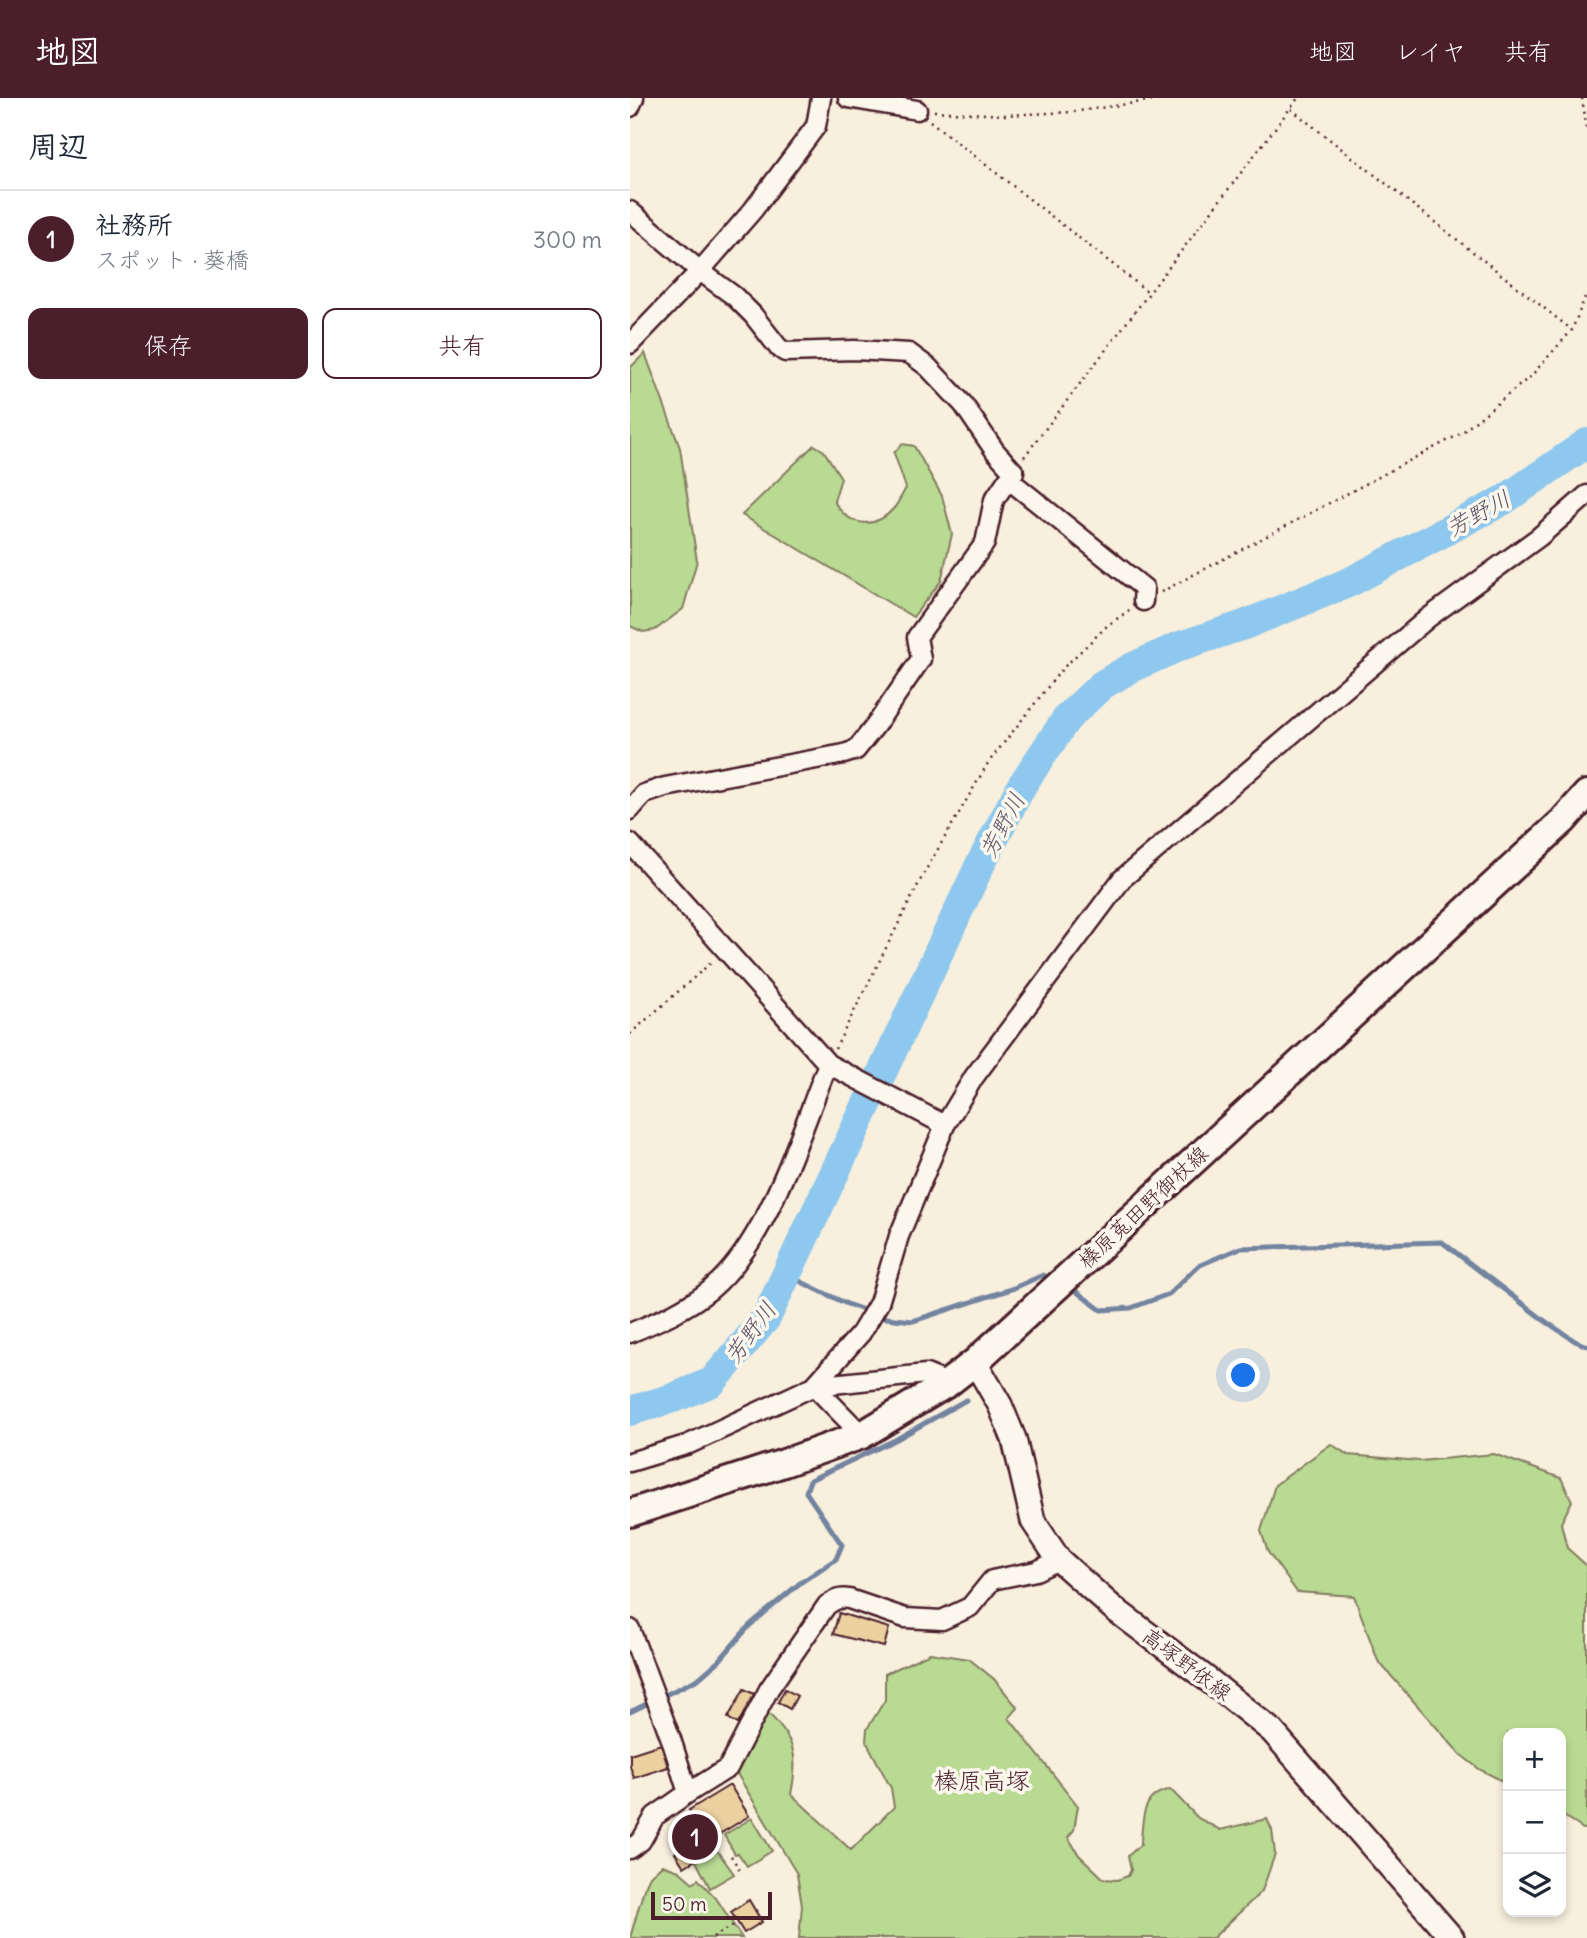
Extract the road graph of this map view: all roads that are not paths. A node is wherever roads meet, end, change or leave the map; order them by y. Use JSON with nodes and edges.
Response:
{"nodes":[{"id":1,"x":634,"y":98,"type":"edge"},
{"id":2,"x":821,"y":98,"type":"edge"},
{"id":3,"x":848,"y":98,"type":"edge"},
{"id":4,"x":630,"y":107,"type":"edge"},
{"id":5,"x":917,"y":110,"type":"road end"},
{"id":6,"x":630,"y":211,"type":"edge"},
{"id":7,"x":700,"y":271,"type":"junction"},
{"id":8,"x":630,"y":344,"type":"edge"},
{"id":9,"x":1014,"y":472,"type":"road end"},
{"id":10,"x":1587,"y":495,"type":"edge"},
{"id":11,"x":1143,"y":601,"type":"road end"},
{"id":12,"x":1587,"y":793,"type":"edge"},
{"id":13,"x":630,"y":810,"type":"edge"},
{"id":14,"x":630,"y":843,"type":"edge"},
{"id":15,"x":833,"y":1067,"type":"junction"},
{"id":16,"x":941,"y":1123,"type":"junction"},
{"id":17,"x":630,"y":1333,"type":"edge"},
{"id":18,"x":975,"y":1362,"type":"junction"},
{"id":19,"x":948,"y":1383,"type":"junction"},
{"id":20,"x":814,"y":1385,"type":"junction"},
{"id":21,"x":862,"y":1435,"type":"junction"},
{"id":22,"x":630,"y":1462,"type":"edge"},
{"id":23,"x":630,"y":1513,"type":"edge"},
{"id":24,"x":1059,"y":1560,"type":"junction"},
{"id":25,"x":630,"y":1629,"type":"edge"},
{"id":26,"x":688,"y":1793,"type":"junction"},
{"id":27,"x":630,"y":1849,"type":"edge"},
{"id":28,"x":1452,"y":1938,"type":"edge"}],
"edges":[{"from":1,"to":4,"type":"street"},
{"from":2,"to":7,"type":"street"},
{"from":3,"to":5,"type":"street"},
{"from":6,"to":7,"type":"street"},
{"from":7,"to":8,"type":"street"},
{"from":7,"to":9,"type":"street"},
{"from":10,"to":16,"type":"street"},
{"from":11,"to":13,"type":"street"},
{"from":12,"to":18,"type":"main road","name":"榛原菟田野御杖線"},
{"from":14,"to":15,"type":"street"},
{"from":15,"to":16,"type":"street"},
{"from":15,"to":17,"type":"street"},
{"from":16,"to":20,"type":"street"},
{"from":18,"to":19,"type":"main road","name":"榛原菟田野御杖線"},
{"from":18,"to":24,"type":"main road","name":"高塚野依線"},
{"from":19,"to":20,"type":"street"},
{"from":19,"to":21,"type":"main road","name":"榛原菟田野御杖線"},
{"from":20,"to":21,"type":"street"},
{"from":20,"to":22,"type":"street"},
{"from":21,"to":23,"type":"main road","name":"榛原菟田野御杖線"},
{"from":24,"to":26,"type":"street"},
{"from":24,"to":28,"type":"main road","name":"高塚野依線"},
{"from":25,"to":26,"type":"street"},
{"from":26,"to":27,"type":"street"}]}
